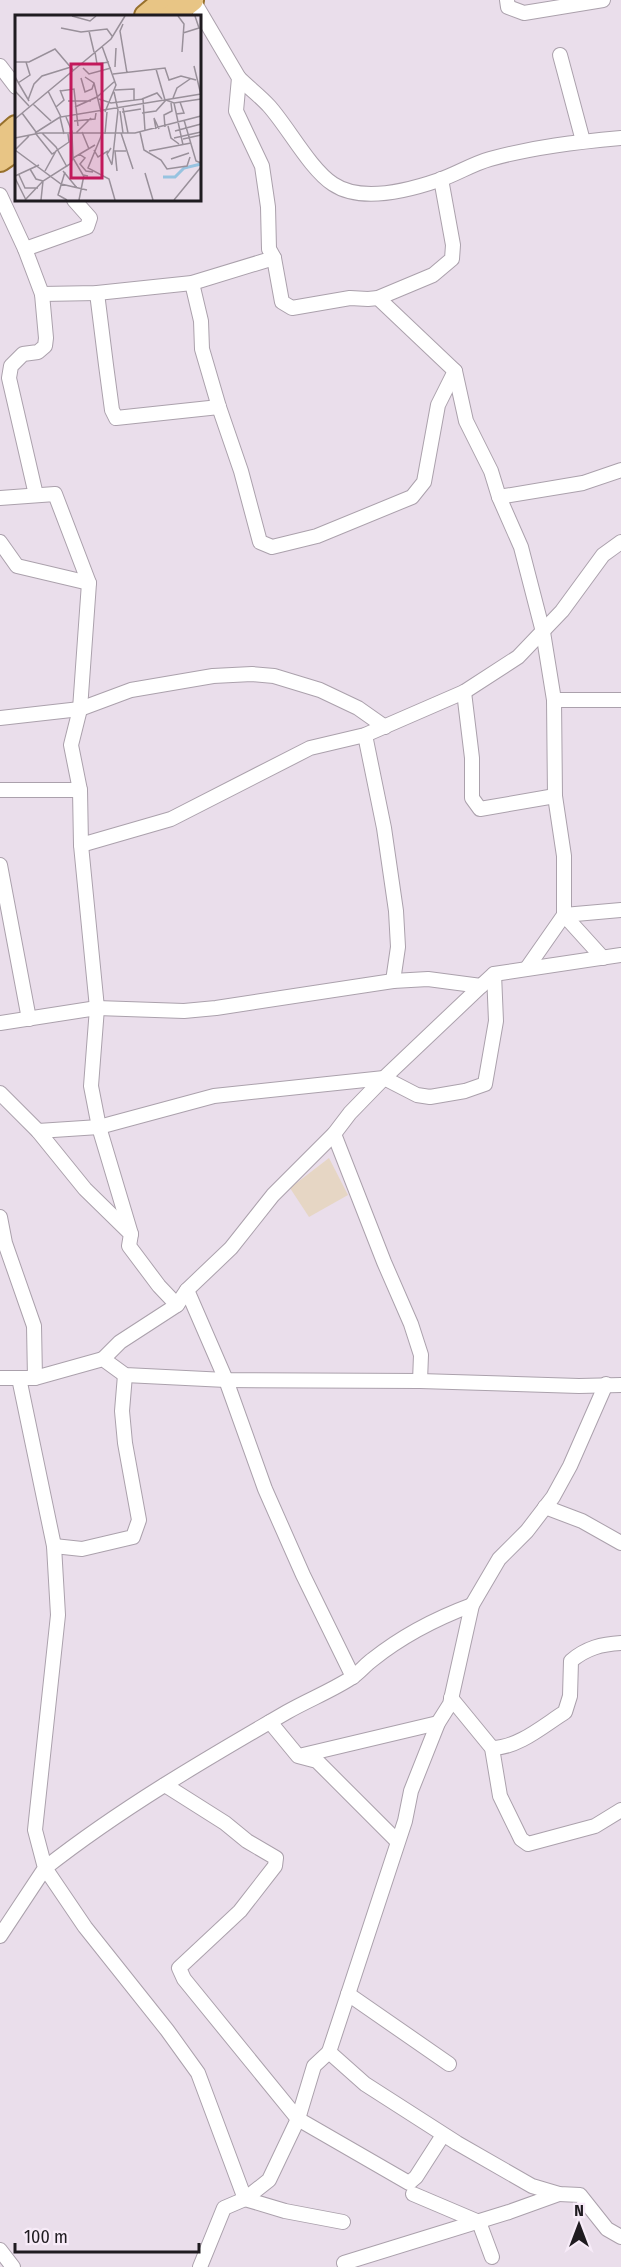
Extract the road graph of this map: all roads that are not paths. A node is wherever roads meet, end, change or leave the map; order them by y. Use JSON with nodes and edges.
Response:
{"nodes":[{"id":1,"x":165,"y":0,"type":"edge"},
{"id":2,"x":192,"y":0,"type":"edge"},
{"id":3,"x":507,"y":0,"type":"edge"},
{"id":4,"x":603,"y":0,"type":"edge"},
{"id":5,"x":147,"y":15,"type":"edge"},
{"id":6,"x":173,"y":15,"type":"edge"},
{"id":7,"x":560,"y":55,"type":"dead end"},
{"id":8,"x":0,"y":66,"type":"edge"},
{"id":9,"x":239,"y":78,"type":"junction"},
{"id":10,"x":15,"y":86,"type":"edge"},
{"id":11,"x":15,"y":128,"type":"edge"},
{"id":12,"x":621,"y":138,"type":"edge"},
{"id":13,"x":0,"y":141,"type":"edge"},
{"id":14,"x":583,"y":141,"type":"junction"},
{"id":15,"x":15,"y":150,"type":"edge"},
{"id":16,"x":0,"y":160,"type":"edge"},
{"id":17,"x":441,"y":179,"type":"junction"},
{"id":18,"x":0,"y":195,"type":"edge"},
{"id":19,"x":75,"y":201,"type":"edge"},
{"id":20,"x":25,"y":249,"type":"junction"},
{"id":21,"x":274,"y":258,"type":"junction"},
{"id":22,"x":192,"y":283,"type":"junction"},
{"id":23,"x":97,"y":293,"type":"junction"},
{"id":24,"x":42,"y":294,"type":"junction"},
{"id":25,"x":378,"y":298,"type":"junction"},
{"id":26,"x":455,"y":371,"type":"junction"},
{"id":27,"x":219,"y":407,"type":"junction"},
{"id":28,"x":621,"y":470,"type":"edge"},
{"id":29,"x":36,"y":495,"type":"junction"},
{"id":30,"x":499,"y":497,"type":"junction"},
{"id":31,"x":0,"y":498,"type":"edge"},
{"id":32,"x":0,"y":542,"type":"edge"},
{"id":33,"x":621,"y":542,"type":"edge"},
{"id":34,"x":89,"y":583,"type":"junction"},
{"id":35,"x":543,"y":632,"type":"junction"},
{"id":36,"x":464,"y":692,"type":"junction"},
{"id":37,"x":621,"y":699,"type":"edge"},
{"id":38,"x":554,"y":700,"type":"junction"},
{"id":39,"x":80,"y":709,"type":"junction"},
{"id":40,"x":0,"y":718,"type":"edge"},
{"id":41,"x":385,"y":727,"type":"junction"},
{"id":42,"x":365,"y":735,"type":"junction"},
{"id":43,"x":0,"y":790,"type":"edge"},
{"id":44,"x":80,"y":790,"type":"junction"},
{"id":45,"x":555,"y":796,"type":"junction"},
{"id":46,"x":81,"y":845,"type":"junction"},
{"id":47,"x":0,"y":865,"type":"edge"},
{"id":48,"x":621,"y":910,"type":"edge"},
{"id":49,"x":564,"y":915,"type":"junction"},
{"id":50,"x":621,"y":955,"type":"edge"},
{"id":51,"x":603,"y":958,"type":"junction"},
{"id":52,"x":527,"y":968,"type":"junction"},
{"id":53,"x":494,"y":974,"type":"junction"},
{"id":54,"x":393,"y":981,"type":"junction"},
{"id":55,"x":481,"y":986,"type":"junction"},
{"id":56,"x":97,"y":1008,"type":"junction"},
{"id":57,"x":29,"y":1019,"type":"junction"},
{"id":58,"x":0,"y":1023,"type":"edge"},
{"id":59,"x":384,"y":1078,"type":"junction"},
{"id":60,"x":0,"y":1093,"type":"edge"},
{"id":61,"x":99,"y":1127,"type":"junction"},
{"id":62,"x":38,"y":1131,"type":"junction"},
{"id":63,"x":334,"y":1134,"type":"junction"},
{"id":64,"x":0,"y":1217,"type":"edge"},
{"id":65,"x":131,"y":1234,"type":"junction"},
{"id":66,"x":2,"y":1244,"type":"edge"},
{"id":67,"x":187,"y":1290,"type":"junction"},
{"id":68,"x":177,"y":1305,"type":"junction"},
{"id":69,"x":103,"y":1359,"type":"junction"},
{"id":70,"x":125,"y":1376,"type":"junction"},
{"id":71,"x":0,"y":1378,"type":"edge"},
{"id":72,"x":19,"y":1378,"type":"junction"},
{"id":73,"x":35,"y":1378,"type":"junction"},
{"id":74,"x":226,"y":1380,"type":"junction"},
{"id":75,"x":420,"y":1381,"type":"junction"},
{"id":76,"x":606,"y":1384,"type":"junction"},
{"id":77,"x":621,"y":1384,"type":"edge"},
{"id":78,"x":545,"y":1508,"type":"junction"},
{"id":79,"x":621,"y":1543,"type":"edge"},
{"id":80,"x":54,"y":1546,"type":"junction"},
{"id":81,"x":472,"y":1605,"type":"junction"},
{"id":82,"x":621,"y":1643,"type":"edge"},
{"id":83,"x":353,"y":1677,"type":"junction"},
{"id":84,"x":452,"y":1698,"type":"junction"},
{"id":85,"x":270,"y":1722,"type":"junction"},
{"id":86,"x":438,"y":1723,"type":"junction"},
{"id":87,"x":492,"y":1748,"type":"junction"},
{"id":88,"x":298,"y":1756,"type":"junction"},
{"id":89,"x":165,"y":1785,"type":"junction"},
{"id":90,"x":621,"y":1810,"type":"edge"},
{"id":91,"x":397,"y":1841,"type":"junction"},
{"id":92,"x":45,"y":1868,"type":"junction"},
{"id":93,"x":0,"y":1936,"type":"edge"},
{"id":94,"x":348,"y":1994,"type":"junction"},
{"id":95,"x":329,"y":2052,"type":"junction"},
{"id":96,"x":449,"y":2064,"type":"dead end"},
{"id":97,"x":297,"y":2119,"type":"junction"},
{"id":98,"x":443,"y":2135,"type":"junction"},
{"id":99,"x":413,"y":2194,"type":"dead end"},
{"id":100,"x":559,"y":2194,"type":"junction"},
{"id":101,"x":245,"y":2199,"type":"junction"},
{"id":102,"x":343,"y":2222,"type":"dead end"},
{"id":103,"x":478,"y":2222,"type":"junction"},
{"id":104,"x":621,"y":2237,"type":"edge"},
{"id":105,"x":0,"y":2250,"type":"edge"},
{"id":106,"x":492,"y":2257,"type":"dead end"},
{"id":107,"x":344,"y":2263,"type":"dead end"},
{"id":108,"x":13,"y":2267,"type":"edge"},
{"id":109,"x":200,"y":2267,"type":"edge"}],
"edges":[{"from":1,"to":5,"type":"main road"},
{"from":2,"to":6,"type":"main road"},
{"from":2,"to":9,"type":"street"},
{"from":3,"to":4,"type":"street"},
{"from":7,"to":14,"type":"street"},
{"from":8,"to":10,"type":"street"},
{"from":9,"to":17,"type":"street"},
{"from":9,"to":21,"type":"street"},
{"from":11,"to":13,"type":"main road"},
{"from":12,"to":14,"type":"street"},
{"from":14,"to":17,"type":"street"},
{"from":15,"to":16,"type":"main road"},
{"from":17,"to":25,"type":"street"},
{"from":18,"to":20,"type":"street"},
{"from":19,"to":20,"type":"street"},
{"from":20,"to":24,"type":"street"},
{"from":21,"to":22,"type":"street"},
{"from":21,"to":25,"type":"street"},
{"from":22,"to":23,"type":"street"},
{"from":22,"to":27,"type":"street"},
{"from":23,"to":24,"type":"street"},
{"from":23,"to":27,"type":"street"},
{"from":24,"to":29,"type":"street"},
{"from":25,"to":26,"type":"street"},
{"from":26,"to":27,"type":"street"},
{"from":26,"to":30,"type":"street"},
{"from":28,"to":30,"type":"street"},
{"from":29,"to":31,"type":"street"},
{"from":29,"to":34,"type":"street"},
{"from":30,"to":35,"type":"street"},
{"from":32,"to":34,"type":"street"},
{"from":33,"to":35,"type":"street"},
{"from":34,"to":39,"type":"street"},
{"from":35,"to":36,"type":"street"},
{"from":35,"to":38,"type":"street"},
{"from":36,"to":41,"type":"street"},
{"from":36,"to":45,"type":"street"},
{"from":37,"to":38,"type":"street"},
{"from":38,"to":45,"type":"street"},
{"from":39,"to":40,"type":"street"},
{"from":39,"to":41,"type":"street"},
{"from":39,"to":44,"type":"street"},
{"from":41,"to":42,"type":"street"},
{"from":42,"to":46,"type":"street"},
{"from":42,"to":54,"type":"street"},
{"from":43,"to":44,"type":"street"},
{"from":44,"to":46,"type":"street"},
{"from":45,"to":49,"type":"street"},
{"from":46,"to":56,"type":"street"},
{"from":47,"to":57,"type":"street"},
{"from":48,"to":49,"type":"street"},
{"from":49,"to":51,"type":"street"},
{"from":49,"to":52,"type":"street"},
{"from":50,"to":51,"type":"street"},
{"from":51,"to":52,"type":"street"},
{"from":52,"to":53,"type":"street"},
{"from":53,"to":55,"type":"street"},
{"from":53,"to":59,"type":"street"},
{"from":54,"to":55,"type":"street"},
{"from":54,"to":56,"type":"street"},
{"from":55,"to":59,"type":"street"},
{"from":56,"to":57,"type":"street"},
{"from":56,"to":61,"type":"street"},
{"from":57,"to":58,"type":"street"},
{"from":59,"to":61,"type":"street"},
{"from":59,"to":63,"type":"street"},
{"from":60,"to":62,"type":"street"},
{"from":61,"to":62,"type":"street"},
{"from":61,"to":65,"type":"street"},
{"from":62,"to":65,"type":"street"},
{"from":63,"to":67,"type":"street"},
{"from":63,"to":75,"type":"street"},
{"from":64,"to":66,"type":"street"},
{"from":65,"to":68,"type":"street"},
{"from":66,"to":73,"type":"street"},
{"from":67,"to":68,"type":"street"},
{"from":67,"to":74,"type":"street"},
{"from":68,"to":69,"type":"street"},
{"from":69,"to":70,"type":"street"},
{"from":69,"to":73,"type":"street"},
{"from":70,"to":74,"type":"street"},
{"from":70,"to":80,"type":"street"},
{"from":71,"to":72,"type":"street"},
{"from":72,"to":73,"type":"street"},
{"from":72,"to":80,"type":"street"},
{"from":74,"to":75,"type":"street"},
{"from":74,"to":83,"type":"street"},
{"from":75,"to":76,"type":"street"},
{"from":76,"to":77,"type":"street"},
{"from":76,"to":78,"type":"street"},
{"from":78,"to":79,"type":"street"},
{"from":78,"to":81,"type":"street"},
{"from":80,"to":92,"type":"street"},
{"from":81,"to":83,"type":"street"},
{"from":81,"to":84,"type":"street"},
{"from":82,"to":87,"type":"street"},
{"from":83,"to":85,"type":"street"},
{"from":84,"to":86,"type":"street"},
{"from":84,"to":87,"type":"street"},
{"from":85,"to":88,"type":"street"},
{"from":85,"to":89,"type":"street"},
{"from":86,"to":88,"type":"street"},
{"from":86,"to":91,"type":"street"},
{"from":87,"to":90,"type":"street"},
{"from":88,"to":91,"type":"street"},
{"from":89,"to":92,"type":"street"},
{"from":89,"to":97,"type":"street"},
{"from":91,"to":94,"type":"street"},
{"from":92,"to":93,"type":"street"},
{"from":92,"to":101,"type":"street"},
{"from":94,"to":95,"type":"street"},
{"from":94,"to":96,"type":"street"},
{"from":95,"to":97,"type":"street"},
{"from":95,"to":98,"type":"street"},
{"from":97,"to":98,"type":"street"},
{"from":97,"to":101,"type":"street"},
{"from":98,"to":100,"type":"street"},
{"from":99,"to":103,"type":"street"},
{"from":100,"to":103,"type":"street"},
{"from":100,"to":104,"type":"street"},
{"from":101,"to":102,"type":"street"},
{"from":101,"to":109,"type":"street"},
{"from":103,"to":106,"type":"street"},
{"from":103,"to":107,"type":"street"},
{"from":105,"to":108,"type":"street"}]}
